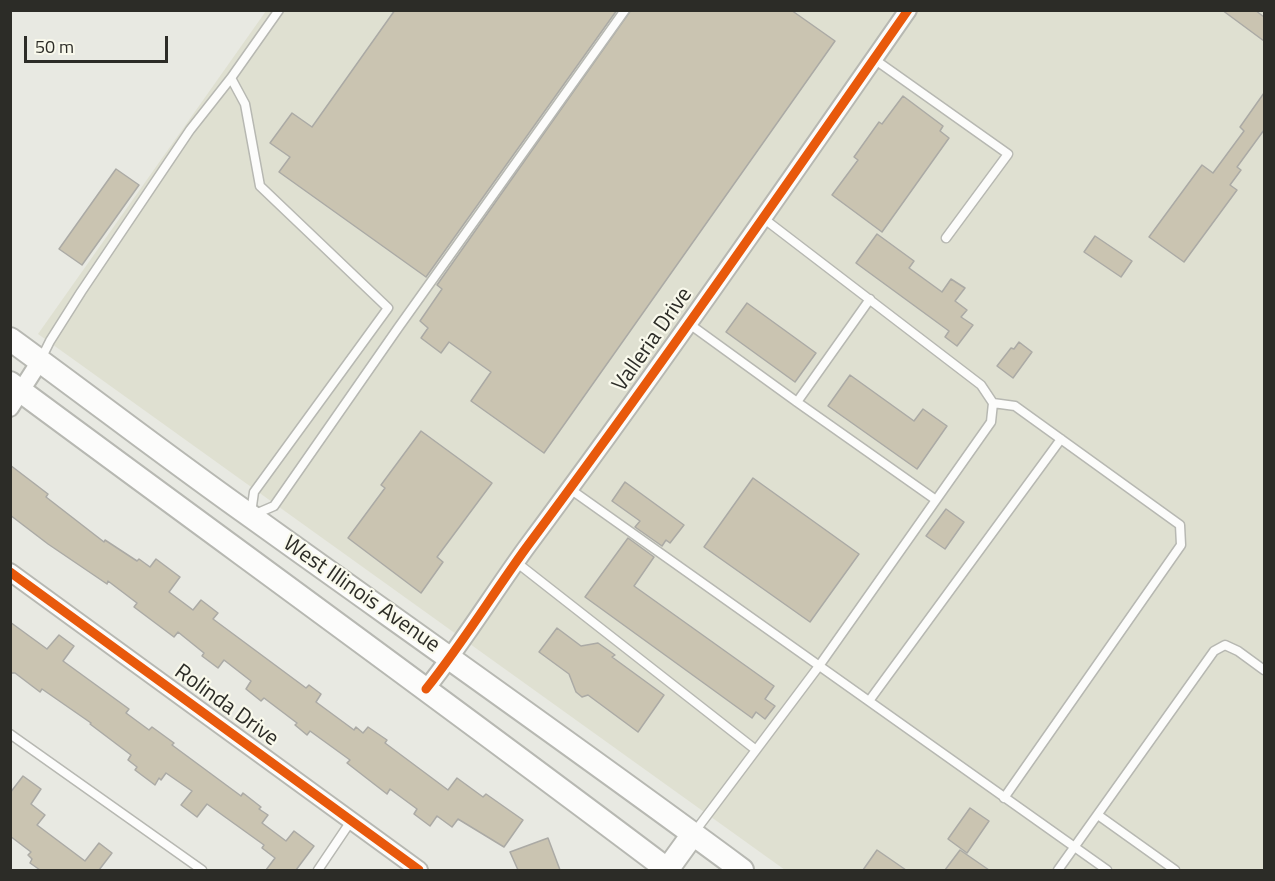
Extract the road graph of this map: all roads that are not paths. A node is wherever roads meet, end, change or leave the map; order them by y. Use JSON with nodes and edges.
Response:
{"nodes":[{"id":1,"x":279,"y":10,"type":"edge"},
{"id":2,"x":625,"y":10,"type":"edge"},
{"id":3,"x":908,"y":10,"type":"edge"},
{"id":4,"x":874,"y":59,"type":"junction"},
{"id":5,"x":231,"y":78,"type":"junction"},
{"id":6,"x":763,"y":218,"type":"junction"},
{"id":7,"x":946,"y":238,"type":"dead end"},
{"id":8,"x":870,"y":299,"type":"junction"},
{"id":9,"x":688,"y":323,"type":"junction"},
{"id":10,"x":10,"y":339,"type":"edge"},
{"id":11,"x":40,"y":361,"type":"junction"},
{"id":12,"x":14,"y":395,"type":"edge"},
{"id":13,"x":797,"y":402,"type":"junction"},
{"id":14,"x":993,"y":404,"type":"junction"},
{"id":15,"x":1061,"y":439,"type":"junction"},
{"id":16,"x":570,"y":489,"type":"junction"},
{"id":17,"x":936,"y":500,"type":"junction"},
{"id":18,"x":250,"y":516,"type":"junction"},
{"id":19,"x":229,"y":545,"type":"junction"},
{"id":20,"x":516,"y":562,"type":"junction"},
{"id":21,"x":10,"y":572,"type":"edge"},
{"id":22,"x":450,"y":658,"type":"junction"},
{"id":23,"x":819,"y":666,"type":"junction"},
{"id":24,"x":1264,"y":670,"type":"edge"},
{"id":25,"x":426,"y":689,"type":"junction"},
{"id":26,"x":869,"y":701,"type":"junction"},
{"id":27,"x":10,"y":734,"type":"edge"},
{"id":28,"x":756,"y":750,"type":"junction"},
{"id":29,"x":1005,"y":798,"type":"junction"},
{"id":30,"x":1098,"y":814,"type":"junction"},
{"id":31,"x":351,"y":821,"type":"junction"},
{"id":32,"x":693,"y":834,"type":"junction"},
{"id":33,"x":1075,"y":848,"type":"junction"},
{"id":34,"x":660,"y":868,"type":"edge"},
{"id":35,"x":202,"y":870,"type":"edge"},
{"id":36,"x":318,"y":870,"type":"edge"},
{"id":37,"x":419,"y":870,"type":"edge"},
{"id":38,"x":741,"y":870,"type":"edge"},
{"id":39,"x":1058,"y":870,"type":"edge"},
{"id":40,"x":1107,"y":870,"type":"edge"},
{"id":41,"x":1175,"y":870,"type":"edge"}],
"edges":[{"from":1,"to":5,"type":"lane"},
{"from":2,"to":18,"type":"lane"},
{"from":3,"to":4,"type":"street","name":"Valleria Drive"},
{"from":4,"to":6,"type":"street","name":"Valleria Drive"},
{"from":4,"to":7,"type":"lane"},
{"from":5,"to":11,"type":"lane"},
{"from":5,"to":18,"type":"lane"},
{"from":6,"to":8,"type":"lane"},
{"from":6,"to":9,"type":"street","name":"Valleria Drive"},
{"from":8,"to":13,"type":"lane"},
{"from":8,"to":14,"type":"lane"},
{"from":9,"to":13,"type":"lane"},
{"from":9,"to":16,"type":"street","name":"Valleria Drive"},
{"from":10,"to":11,"type":"main road","name":"West Illinois Avenue"},
{"from":11,"to":12,"type":"street"},
{"from":11,"to":18,"type":"main road","name":"West Illinois Avenue"},
{"from":12,"to":19,"type":"main road","name":"West Illinois Avenue"},
{"from":13,"to":17,"type":"lane"},
{"from":14,"to":15,"type":"lane"},
{"from":14,"to":17,"type":"lane"},
{"from":15,"to":26,"type":"lane"},
{"from":15,"to":29,"type":"lane"},
{"from":16,"to":20,"type":"street","name":"Valleria Drive"},
{"from":16,"to":23,"type":"lane"},
{"from":17,"to":23,"type":"lane"},
{"from":18,"to":19,"type":"main road"},
{"from":18,"to":22,"type":"main road","name":"West Illinois Avenue"},
{"from":19,"to":25,"type":"main road","name":"West Illinois Avenue"},
{"from":20,"to":22,"type":"street","name":"Valleria Drive"},
{"from":20,"to":28,"type":"lane"},
{"from":21,"to":31,"type":"street","name":"Rolinda Drive"},
{"from":22,"to":25,"type":"street","name":"Valleria Drive"},
{"from":22,"to":32,"type":"main road","name":"West Illinois Avenue"},
{"from":23,"to":26,"type":"lane"},
{"from":23,"to":28,"type":"lane"},
{"from":24,"to":30,"type":"lane"},
{"from":25,"to":34,"type":"main road","name":"West Illinois Avenue"},
{"from":26,"to":29,"type":"lane"},
{"from":27,"to":35,"type":"lane"},
{"from":28,"to":32,"type":"lane"},
{"from":29,"to":33,"type":"lane"},
{"from":30,"to":33,"type":"lane"},
{"from":30,"to":41,"type":"lane"},
{"from":31,"to":36,"type":"lane"},
{"from":31,"to":37,"type":"street","name":"Rolinda Drive"},
{"from":32,"to":34,"type":"main road"},
{"from":32,"to":38,"type":"main road","name":"West Illinois Avenue"},
{"from":33,"to":39,"type":"lane"},
{"from":33,"to":40,"type":"lane"}]}
